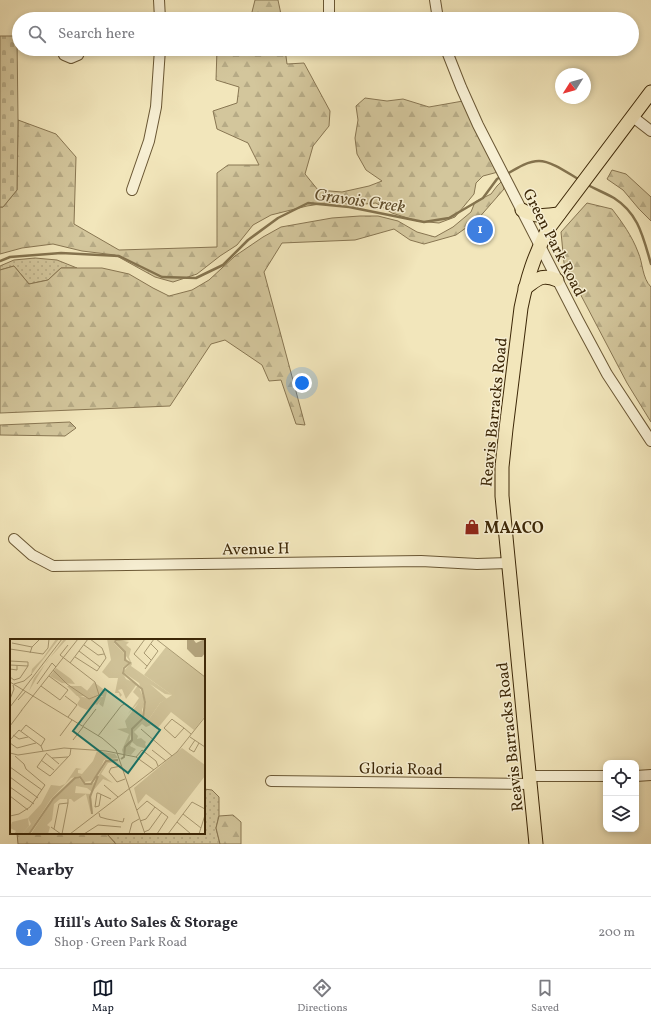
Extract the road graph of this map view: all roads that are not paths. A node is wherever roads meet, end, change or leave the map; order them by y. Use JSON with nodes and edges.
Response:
{"nodes":[{"id":1,"x":160,"y":0,"type":"edge"},
{"id":2,"x":329,"y":0,"type":"edge"},
{"id":3,"x":435,"y":0,"type":"edge"},
{"id":4,"x":160,"y":12,"type":"edge"},
{"id":5,"x":329,"y":12,"type":"edge"},
{"id":6,"x":437,"y":12,"type":"edge"},
{"id":7,"x":66,"y":56,"type":"edge"},
{"id":8,"x":76,"y":56,"type":"edge"},
{"id":9,"x":160,"y":56,"type":"edge"},
{"id":10,"x":449,"y":56,"type":"edge"},
{"id":11,"x":651,"y":92,"type":"edge"},
{"id":12,"x":633,"y":117,"type":"junction"},
{"id":13,"x":651,"y":131,"type":"edge"},
{"id":14,"x":132,"y":190,"type":"dead end"},
{"id":15,"x":522,"y":210,"type":"junction"},
{"id":16,"x":561,"y":212,"type":"junction"},
{"id":17,"x":540,"y":245,"type":"junction"},
{"id":18,"x":557,"y":280,"type":"junction"},
{"id":19,"x":525,"y":288,"type":"junction"},
{"id":20,"x":651,"y":441,"type":"edge"},
{"id":21,"x":14,"y":540,"type":"dead end"},
{"id":22,"x":508,"y":563,"type":"junction"},
{"id":23,"x":603,"y":776,"type":"edge"},
{"id":24,"x":639,"y":776,"type":"edge"},
{"id":25,"x":651,"y":776,"type":"edge"},
{"id":26,"x":530,"y":780,"type":"junction"},
{"id":27,"x":271,"y":781,"type":"dead end"},
{"id":28,"x":536,"y":844,"type":"edge"}],
"edges":[{"from":1,"to":4,"type":"street"},
{"from":2,"to":5,"type":"street"},
{"from":3,"to":6,"type":"street"},
{"from":7,"to":8,"type":"street"},
{"from":9,"to":14,"type":"street"},
{"from":10,"to":15,"type":"street","name":"Green Park Road"},
{"from":11,"to":12,"type":"main road","name":"Reavis Barracks Road"},
{"from":12,"to":13,"type":"street"},
{"from":12,"to":16,"type":"main road","name":"Reavis Barracks Road"},
{"from":15,"to":16,"type":"main road"},
{"from":15,"to":17,"type":"street","name":"Green Park Road"},
{"from":16,"to":17,"type":"main road","name":"Reavis Barracks Road"},
{"from":17,"to":18,"type":"street","name":"Green Park Road"},
{"from":17,"to":19,"type":"main road","name":"Reavis Barracks Road"},
{"from":18,"to":19,"type":"main road"},
{"from":18,"to":20,"type":"street","name":"Green Park Road"},
{"from":19,"to":22,"type":"main road","name":"Reavis Barracks Road"},
{"from":21,"to":22,"type":"street","name":"Avenue H"},
{"from":22,"to":26,"type":"main road","name":"Reavis Barracks Road"},
{"from":23,"to":26,"type":"street","name":"Gloria Road"},
{"from":24,"to":25,"type":"street"},
{"from":26,"to":27,"type":"street","name":"Gloria Road"},
{"from":26,"to":28,"type":"main road","name":"Reavis Barracks Road"}]}
